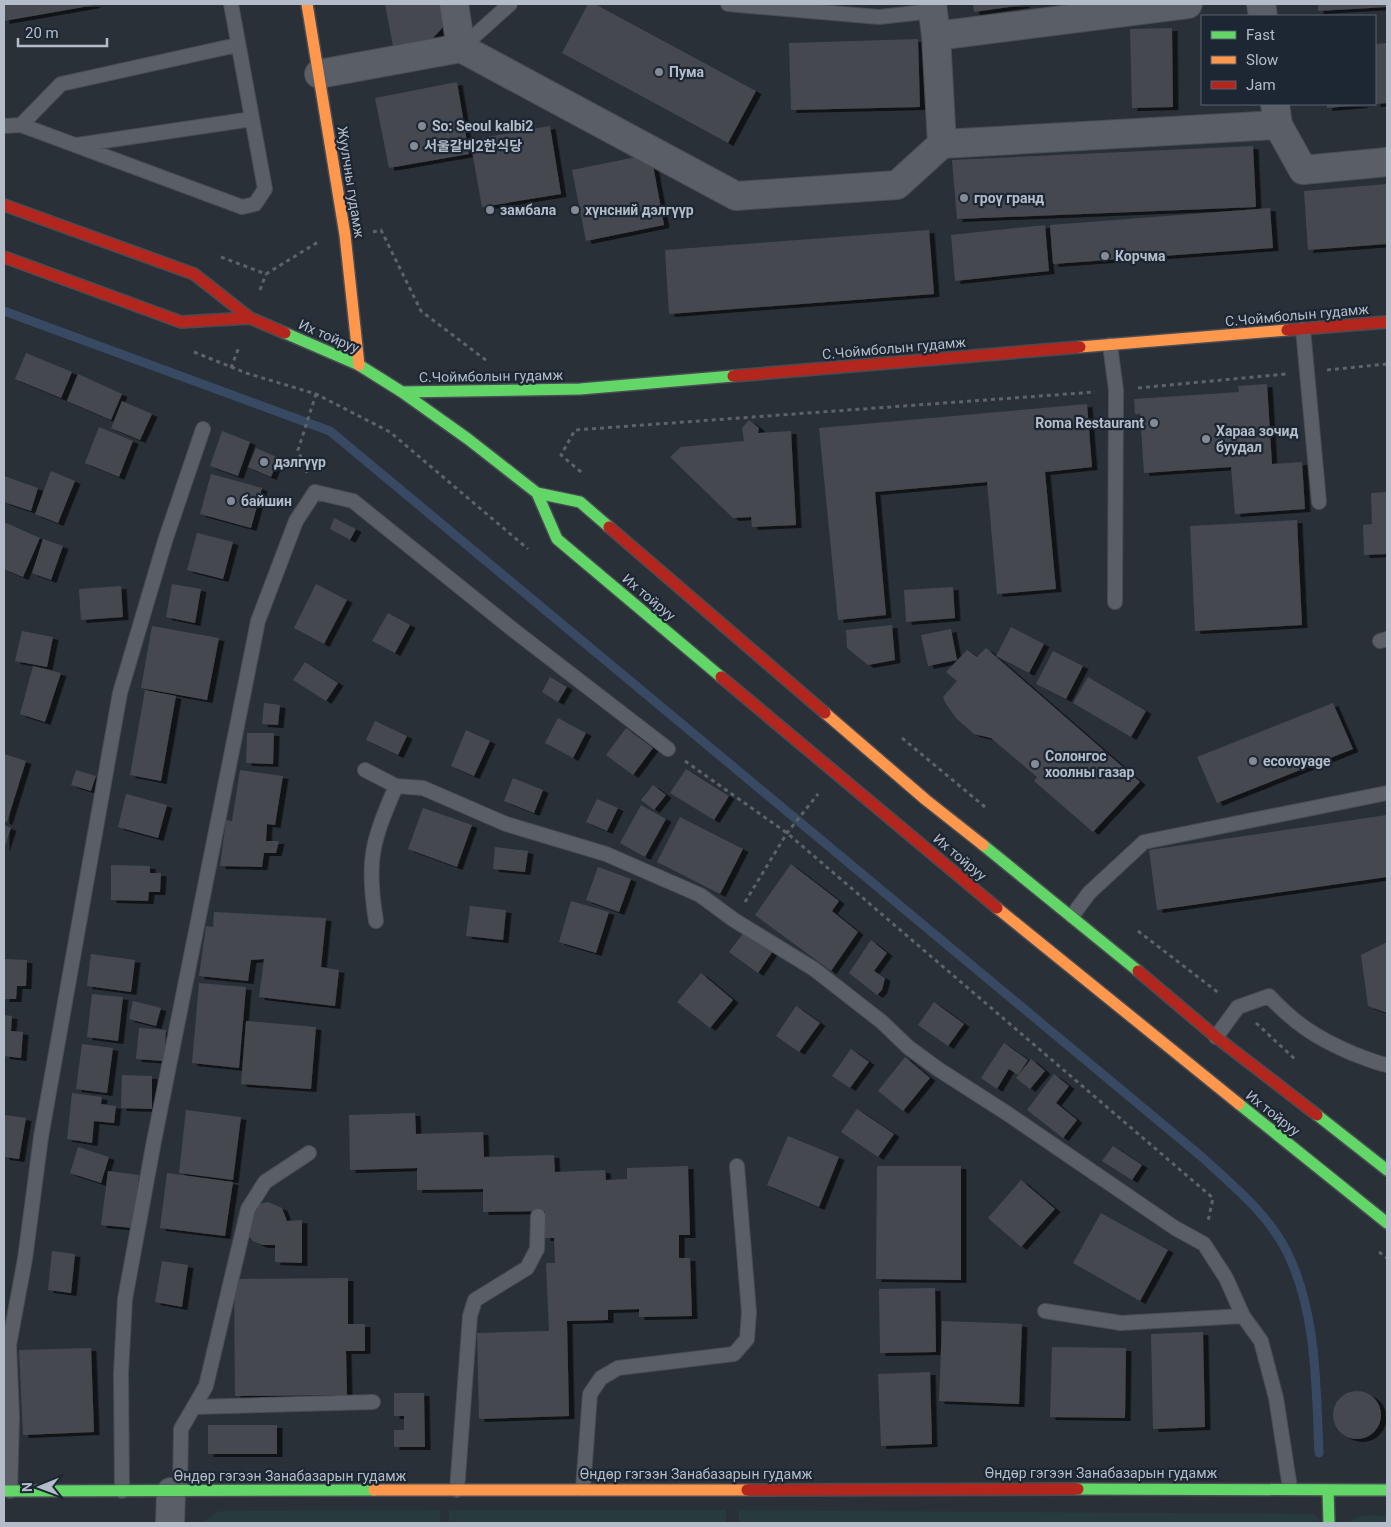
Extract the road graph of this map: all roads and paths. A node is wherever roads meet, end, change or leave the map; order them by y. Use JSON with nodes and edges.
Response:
{"nodes":[{"id":1,"x":231,"y":4,"type":"edge"},
{"id":2,"x":307,"y":4,"type":"edge"},
{"id":3,"x":454,"y":4,"type":"edge"},
{"id":4,"x":510,"y":4,"type":"edge"},
{"id":5,"x":728,"y":4,"type":"edge"},
{"id":6,"x":1188,"y":4,"type":"edge"},
{"id":7,"x":934,"y":17,"type":"edge"},
{"id":8,"x":237,"y":45,"type":"junction"},
{"id":9,"x":461,"y":48,"type":"junction"},
{"id":10,"x":319,"y":74,"type":"junction"},
{"id":11,"x":1277,"y":114,"type":"edge"},
{"id":12,"x":252,"y":119,"type":"junction"},
{"id":13,"x":21,"y":125,"type":"junction"},
{"id":14,"x":4,"y":126,"type":"edge"},
{"id":15,"x":942,"y":144,"type":"junction"},
{"id":16,"x":77,"y":146,"type":"junction"},
{"id":17,"x":1387,"y":162,"type":"edge"},
{"id":18,"x":4,"y":205,"type":"edge"},
{"id":19,"x":345,"y":235,"type":"junction"},
{"id":20,"x":212,"y":254,"type":"dead end"},
{"id":21,"x":4,"y":256,"type":"edge"},
{"id":22,"x":250,"y":318,"type":"junction"},
{"id":23,"x":1387,"y":322,"type":"edge"},
{"id":24,"x":1303,"y":329,"type":"junction"},
{"id":25,"x":1110,"y":345,"type":"junction"},
{"id":26,"x":186,"y":349,"type":"dead end"},
{"id":27,"x":490,"y":364,"type":"dead end"},
{"id":28,"x":1387,"y":364,"type":"edge"},
{"id":29,"x":359,"y":365,"type":"junction"},
{"id":30,"x":1307,"y":372,"type":"junction"},
{"id":31,"x":1116,"y":390,"type":"junction"},
{"id":32,"x":402,"y":392,"type":"junction"},
{"id":33,"x":316,"y":394,"type":"junction"},
{"id":34,"x":202,"y":429,"type":"dead end"},
{"id":35,"x":298,"y":450,"type":"dead end"},
{"id":36,"x":584,"y":474,"type":"dead end"},
{"id":37,"x":537,"y":493,"type":"junction"},
{"id":38,"x":1319,"y":502,"type":"dead end"},
{"id":39,"x":534,"y":553,"type":"dead end"},
{"id":40,"x":1115,"y":602,"type":"dead end"},
{"id":41,"x":898,"y":734,"type":"dead end"},
{"id":42,"x":668,"y":749,"type":"joint"},
{"id":43,"x":365,"y":770,"type":"dead end"},
{"id":44,"x":396,"y":786,"type":"junction"},
{"id":45,"x":811,"y":787,"type":"dead end"},
{"id":46,"x":818,"y":793,"type":"junction"},
{"id":47,"x":1387,"y":793,"type":"edge"},
{"id":48,"x":826,"y":799,"type":"dead end"},
{"id":49,"x":989,"y":810,"type":"dead end"},
{"id":50,"x":787,"y":832,"type":"junction"},
{"id":51,"x":1072,"y":916,"type":"junction"},
{"id":52,"x":734,"y":920,"type":"junction"},
{"id":53,"x":376,"y":921,"type":"dead end"},
{"id":54,"x":1136,"y":929,"type":"dead end"},
{"id":55,"x":1238,"y":1007,"type":"junction"},
{"id":56,"x":1216,"y":1037,"type":"junction"},
{"id":57,"x":1387,"y":1065,"type":"edge"},
{"id":58,"x":1303,"y":1066,"type":"dead end"},
{"id":59,"x":308,"y":1153,"type":"dead end"},
{"id":60,"x":737,"y":1166,"type":"dead end"},
{"id":61,"x":1387,"y":1170,"type":"edge"},
{"id":62,"x":538,"y":1216,"type":"dead end"},
{"id":63,"x":1387,"y":1223,"type":"edge"},
{"id":64,"x":1204,"y":1244,"type":"junction"},
{"id":65,"x":1373,"y":1247,"type":"dead end"},
{"id":66,"x":1387,"y":1258,"type":"edge"},
{"id":67,"x":1044,"y":1311,"type":"dead end"},
{"id":68,"x":1243,"y":1316,"type":"junction"},
{"id":69,"x":373,"y":1402,"type":"dead end"},
{"id":70,"x":194,"y":1407,"type":"junction"},
{"id":71,"x":583,"y":1488,"type":"junction"},
{"id":72,"x":1290,"y":1488,"type":"junction"},
{"id":73,"x":457,"y":1490,"type":"junction"},
{"id":74,"x":1328,"y":1490,"type":"junction"},
{"id":75,"x":1387,"y":1490,"type":"edge"},
{"id":76,"x":7,"y":1491,"type":"edge"},
{"id":77,"x":122,"y":1491,"type":"junction"},
{"id":78,"x":176,"y":1492,"type":"junction"},
{"id":79,"x":170,"y":1523,"type":"edge"},
{"id":80,"x":1329,"y":1523,"type":"edge"}],
"edges":[{"from":1,"to":8,"type":"lane"},
{"from":2,"to":10,"type":"main road","name":"Жуулчны гудамж"},
{"from":3,"to":9,"type":"street"},
{"from":4,"to":9,"type":"lane"},
{"from":5,"to":7,"type":"lane"},
{"from":6,"to":7,"type":"street"},
{"from":7,"to":15,"type":"street"},
{"from":8,"to":12,"type":"lane"},
{"from":8,"to":13,"type":"lane"},
{"from":9,"to":10,"type":"street"},
{"from":9,"to":15,"type":"street"},
{"from":10,"to":19,"type":"main road","name":"Жуулчны гудамж"},
{"from":11,"to":15,"type":"street"},
{"from":11,"to":17,"type":"street"},
{"from":12,"to":16,"type":"lane"},
{"from":12,"to":16,"type":"lane"},
{"from":13,"to":14,"type":"lane"},
{"from":13,"to":16,"type":"lane"},
{"from":18,"to":22,"type":"main road","name":"Их тойруу"},
{"from":19,"to":20,"type":"path"},
{"from":19,"to":27,"type":"path"},
{"from":19,"to":29,"type":"main road","name":"Жуулчны гудамж"},
{"from":21,"to":22,"type":"main road","name":"Их тойруу"},
{"from":22,"to":29,"type":"main road","name":"Их тойруу"},
{"from":23,"to":24,"type":"main road","name":"С.Чоймболын гудамж"},
{"from":24,"to":25,"type":"main road","name":"С.Чоймболын гудамж"},
{"from":24,"to":30,"type":"lane"},
{"from":25,"to":31,"type":"lane"},
{"from":25,"to":32,"type":"main road","name":"С.Чоймболын гудамж"},
{"from":26,"to":33,"type":"path"},
{"from":28,"to":30,"type":"path"},
{"from":29,"to":32,"type":"main road","name":"Их тойруу"},
{"from":30,"to":31,"type":"path"},
{"from":30,"to":38,"type":"lane"},
{"from":31,"to":36,"type":"path"},
{"from":31,"to":40,"type":"lane"},
{"from":32,"to":37,"type":"main road","name":"Их тойруу"},
{"from":33,"to":35,"type":"path"},
{"from":33,"to":39,"type":"path"},
{"from":34,"to":76,"type":"lane"},
{"from":37,"to":51,"type":"main road","name":"Их тойруу"},
{"from":37,"to":63,"type":"main road","name":"Их тойруу"},
{"from":41,"to":49,"type":"path"},
{"from":42,"to":50,"type":"path"},
{"from":42,"to":77,"type":"lane"},
{"from":43,"to":44,"type":"lane"},
{"from":44,"to":52,"type":"lane"},
{"from":44,"to":53,"type":"lane"},
{"from":45,"to":46,"type":"path"},
{"from":46,"to":48,"type":"path"},
{"from":46,"to":50,"type":"path"},
{"from":47,"to":51,"type":"lane"},
{"from":50,"to":52,"type":"path"},
{"from":50,"to":64,"type":"path"},
{"from":51,"to":56,"type":"main road","name":"Их тойруу"},
{"from":52,"to":64,"type":"lane"},
{"from":54,"to":55,"type":"path"},
{"from":55,"to":56,"type":"lane"},
{"from":55,"to":57,"type":"lane"},
{"from":55,"to":58,"type":"path"},
{"from":56,"to":61,"type":"main road","name":"Их тойруу"},
{"from":59,"to":70,"type":"lane"},
{"from":60,"to":71,"type":"lane"},
{"from":62,"to":73,"type":"lane"},
{"from":64,"to":68,"type":"lane"},
{"from":65,"to":66,"type":"path"},
{"from":67,"to":68,"type":"lane"},
{"from":68,"to":72,"type":"lane"},
{"from":69,"to":70,"type":"lane"},
{"from":70,"to":78,"type":"lane"},
{"from":71,"to":72,"type":"main road","name":"Өндөр гэгээн Занабазарын гудамж"},
{"from":71,"to":73,"type":"main road","name":"Өндөр гэгээн Занабазарын гудамж"},
{"from":72,"to":74,"type":"main road","name":"Өндөр гэгээн Занабазарын гудамж"},
{"from":73,"to":78,"type":"main road","name":"Өндөр гэгээн Занабазарын гудамж"},
{"from":74,"to":75,"type":"main road","name":"Өндөр гэгээн Занабазарын гудамж"},
{"from":74,"to":80,"type":"main road"},
{"from":76,"to":77,"type":"main road","name":"Өндөр гэгээн Занабазарын гудамж"},
{"from":77,"to":78,"type":"main road","name":"Өндөр гэгээн Занабазарын гудамж"},
{"from":78,"to":79,"type":"street"}]}
